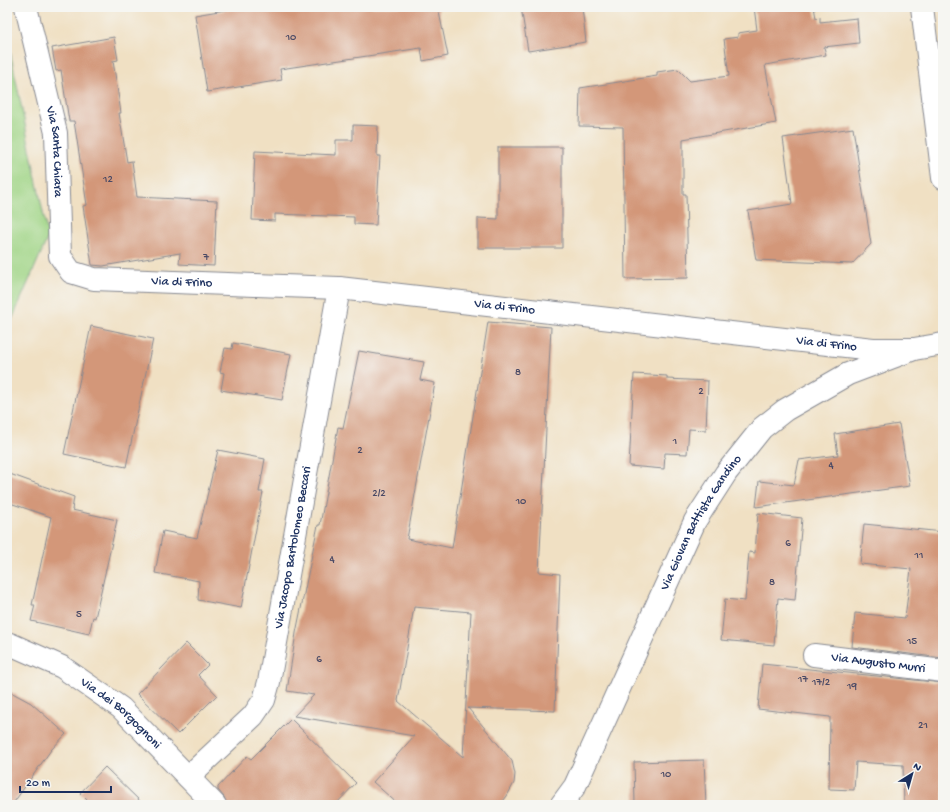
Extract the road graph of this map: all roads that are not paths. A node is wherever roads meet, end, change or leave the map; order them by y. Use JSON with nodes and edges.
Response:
{"nodes":[{"id":1,"x":26,"y":7,"type":"edge"},
{"id":2,"x":922,"y":7,"type":"edge"},
{"id":3,"x":943,"y":178,"type":"edge"},
{"id":4,"x":94,"y":279,"type":"joint"},
{"id":5,"x":339,"y":288,"type":"junction"},
{"id":6,"x":943,"y":344,"type":"edge"},
{"id":7,"x":914,"y":349,"type":"junction"},
{"id":8,"x":10,"y":644,"type":"dead end"},
{"id":9,"x":814,"y":655,"type":"dead end"},
{"id":10,"x":943,"y":671,"type":"edge"},
{"id":11,"x":188,"y":777,"type":"junction"},
{"id":12,"x":215,"y":805,"type":"edge"},
{"id":13,"x":561,"y":805,"type":"edge"}],
"edges":[{"from":1,"to":4,"type":"street","name":"Via Santa Chiara"},
{"from":2,"to":3,"type":"street"},
{"from":4,"to":5,"type":"street","name":"Via di Frino"},
{"from":5,"to":7,"type":"street","name":"Via di Frino"},
{"from":5,"to":11,"type":"street","name":"Via Jacopo Bartolomeo Beccari"},
{"from":6,"to":7,"type":"street","name":"Via Giovan Battista Gandino"},
{"from":7,"to":13,"type":"street","name":"Via Giovan Battista Gandino"},
{"from":8,"to":11,"type":"street","name":"Via dei Borgognoni"},
{"from":9,"to":10,"type":"street","name":"Via Augusto Murri"},
{"from":11,"to":12,"type":"street","name":"Via dei Borgognoni"}]}
